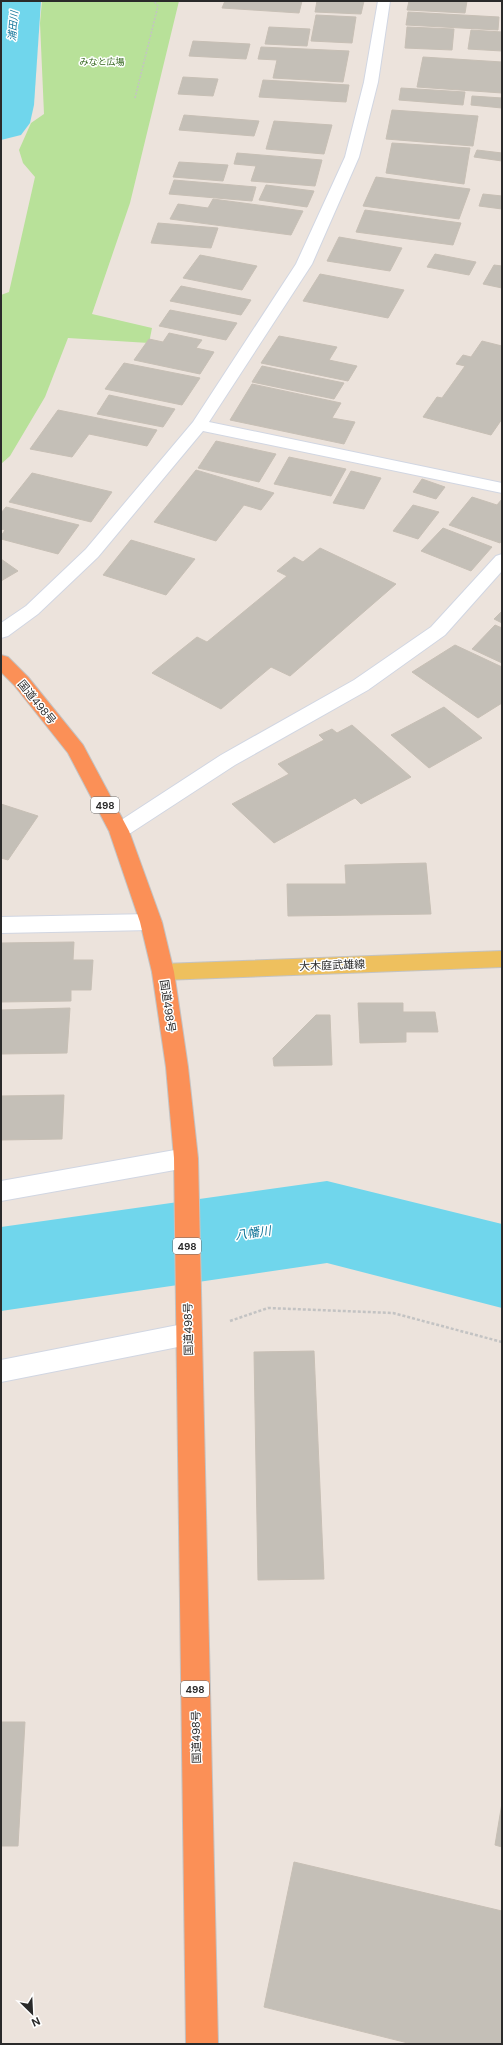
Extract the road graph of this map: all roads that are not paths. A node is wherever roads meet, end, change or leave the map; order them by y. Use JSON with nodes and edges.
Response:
{"nodes":[{"id":1,"x":384,"y":1,"type":"edge"},
{"id":2,"x":200,"y":425,"type":"junction"},
{"id":3,"x":502,"y":488,"type":"edge"},
{"id":4,"x":502,"y":560,"type":"edge"},
{"id":5,"x":1,"y":632,"type":"edge"},
{"id":6,"x":1,"y":661,"type":"edge"},
{"id":7,"x":119,"y":831,"type":"junction"},
{"id":8,"x":151,"y":922,"type":"junction"},
{"id":9,"x":1,"y":925,"type":"edge"},
{"id":10,"x":502,"y":958,"type":"edge"},
{"id":11,"x":163,"y":972,"type":"junction"},
{"id":12,"x":186,"y":1158,"type":"junction"},
{"id":13,"x":1,"y":1191,"type":"edge"},
{"id":14,"x":188,"y":1334,"type":"junction"},
{"id":15,"x":1,"y":1371,"type":"edge"},
{"id":16,"x":202,"y":2044,"type":"edge"}],
"edges":[{"from":1,"to":2,"type":"street"},
{"from":2,"to":3,"type":"street"},
{"from":2,"to":5,"type":"street"},
{"from":4,"to":7,"type":"street"},
{"from":6,"to":7,"type":"highway","name":"国道498号","number":"498"},
{"from":7,"to":8,"type":"highway","name":"国道498号","number":"498"},
{"from":8,"to":9,"type":"street"},
{"from":8,"to":11,"type":"highway","name":"国道498号","number":"498"},
{"from":10,"to":11,"type":"main road","name":"大木庭武雄線"},
{"from":11,"to":12,"type":"highway","name":"国道498号","number":"498"},
{"from":12,"to":13,"type":"street"},
{"from":12,"to":14,"type":"highway","name":"国道498号","number":"498"},
{"from":14,"to":15,"type":"street"},
{"from":14,"to":16,"type":"highway","name":"国道498号","number":"498"}]}
